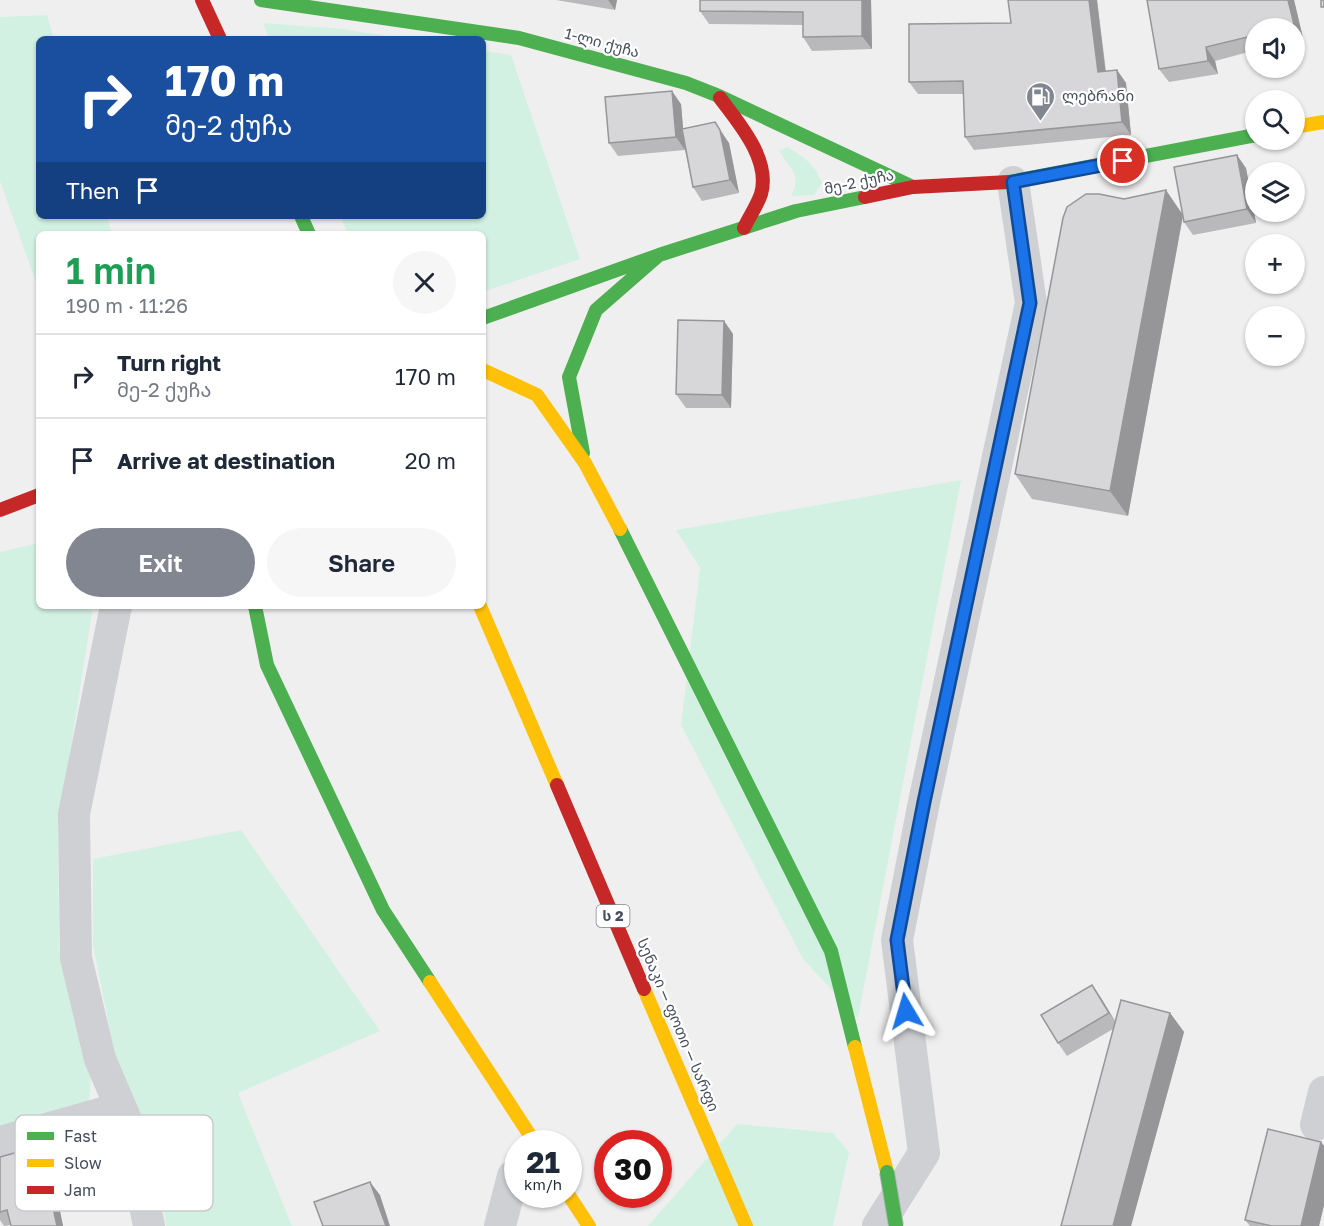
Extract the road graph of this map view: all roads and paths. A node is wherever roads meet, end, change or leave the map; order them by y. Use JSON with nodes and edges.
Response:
{"nodes":[{"id":1,"x":202,"y":0,"type":"edge"},
{"id":2,"x":261,"y":0,"type":"edge"},
{"id":3,"x":219,"y":36,"type":"edge"},
{"id":4,"x":719,"y":96,"type":"junction"},
{"id":5,"x":1324,"y":122,"type":"edge"},
{"id":6,"x":1305,"y":125,"type":"edge"},
{"id":7,"x":1245,"y":137,"type":"edge"},
{"id":8,"x":1013,"y":182,"type":"junction"},
{"id":9,"x":913,"y":187,"type":"junction"},
{"id":10,"x":744,"y":228,"type":"junction"},
{"id":11,"x":659,"y":255,"type":"junction"},
{"id":12,"x":486,"y":317,"type":"edge"},
{"id":13,"x":486,"y":371,"type":"edge"},
{"id":14,"x":585,"y":463,"type":"junction"},
{"id":15,"x":36,"y":496,"type":"edge"},
{"id":16,"x":0,"y":510,"type":"edge"},
{"id":17,"x":115,"y":609,"type":"edge"},
{"id":18,"x":256,"y":609,"type":"edge"},
{"id":19,"x":481,"y":609,"type":"edge"},
{"id":20,"x":249,"y":636,"type":"dead end"},
{"id":21,"x":267,"y":665,"type":"junction"},
{"id":22,"x":1324,"y":1092,"type":"edge"},
{"id":23,"x":121,"y":1108,"type":"junction"},
{"id":24,"x":96,"y":1115,"type":"edge"},
{"id":25,"x":124,"y":1115,"type":"edge"},
{"id":26,"x":1316,"y":1125,"type":"dead end"},
{"id":27,"x":527,"y":1130,"type":"edge"},
{"id":28,"x":15,"y":1138,"type":"edge"},
{"id":29,"x":0,"y":1142,"type":"edge"},
{"id":30,"x":505,"y":1208,"type":"edge"},
{"id":31,"x":577,"y":1208,"type":"edge"},
{"id":32,"x":145,"y":1211,"type":"edge"},
{"id":33,"x":148,"y":1226,"type":"edge"},
{"id":34,"x":500,"y":1226,"type":"edge"},
{"id":35,"x":589,"y":1226,"type":"edge"},
{"id":36,"x":746,"y":1226,"type":"edge"},
{"id":37,"x":878,"y":1226,"type":"edge"},
{"id":38,"x":896,"y":1226,"type":"edge"}],
"edges":[{"from":1,"to":3,"type":"main road"},
{"from":2,"to":4,"type":"main road","name":"1-ლი ქუჩა"},
{"from":4,"to":9,"type":"main road","name":"1-ლი ქუჩა"},
{"from":4,"to":10,"type":"main road"},
{"from":5,"to":6,"type":"main road"},
{"from":7,"to":8,"type":"main road","name":"მე-2 ქუჩა"},
{"from":8,"to":9,"type":"main road","name":"მე-2 ქუჩა"},
{"from":8,"to":37,"type":"street"},
{"from":9,"to":10,"type":"main road","name":"მე-2 ქუჩა"},
{"from":10,"to":11,"type":"main road","name":"მე-2 ქუჩა"},
{"from":11,"to":12,"type":"main road","name":"მე-2 ქუჩა"},
{"from":11,"to":14,"type":"main road"},
{"from":13,"to":14,"type":"main road"},
{"from":14,"to":38,"type":"main road","bridge":true},
{"from":15,"to":16,"type":"main road"},
{"from":17,"to":23,"type":"street"},
{"from":18,"to":21,"type":"main road"},
{"from":19,"to":36,"type":"main road","name":"სენაკი — ფოთი — სარფი","number":"ს 2"},
{"from":20,"to":21,"type":"main road"},
{"from":21,"to":27,"type":"main road"},
{"from":22,"to":26,"type":"street"},
{"from":23,"to":24,"type":"street"},
{"from":23,"to":25,"type":"street"},
{"from":28,"to":29,"type":"street"},
{"from":30,"to":34,"type":"street"},
{"from":31,"to":35,"type":"main road"},
{"from":32,"to":33,"type":"street"}]}
